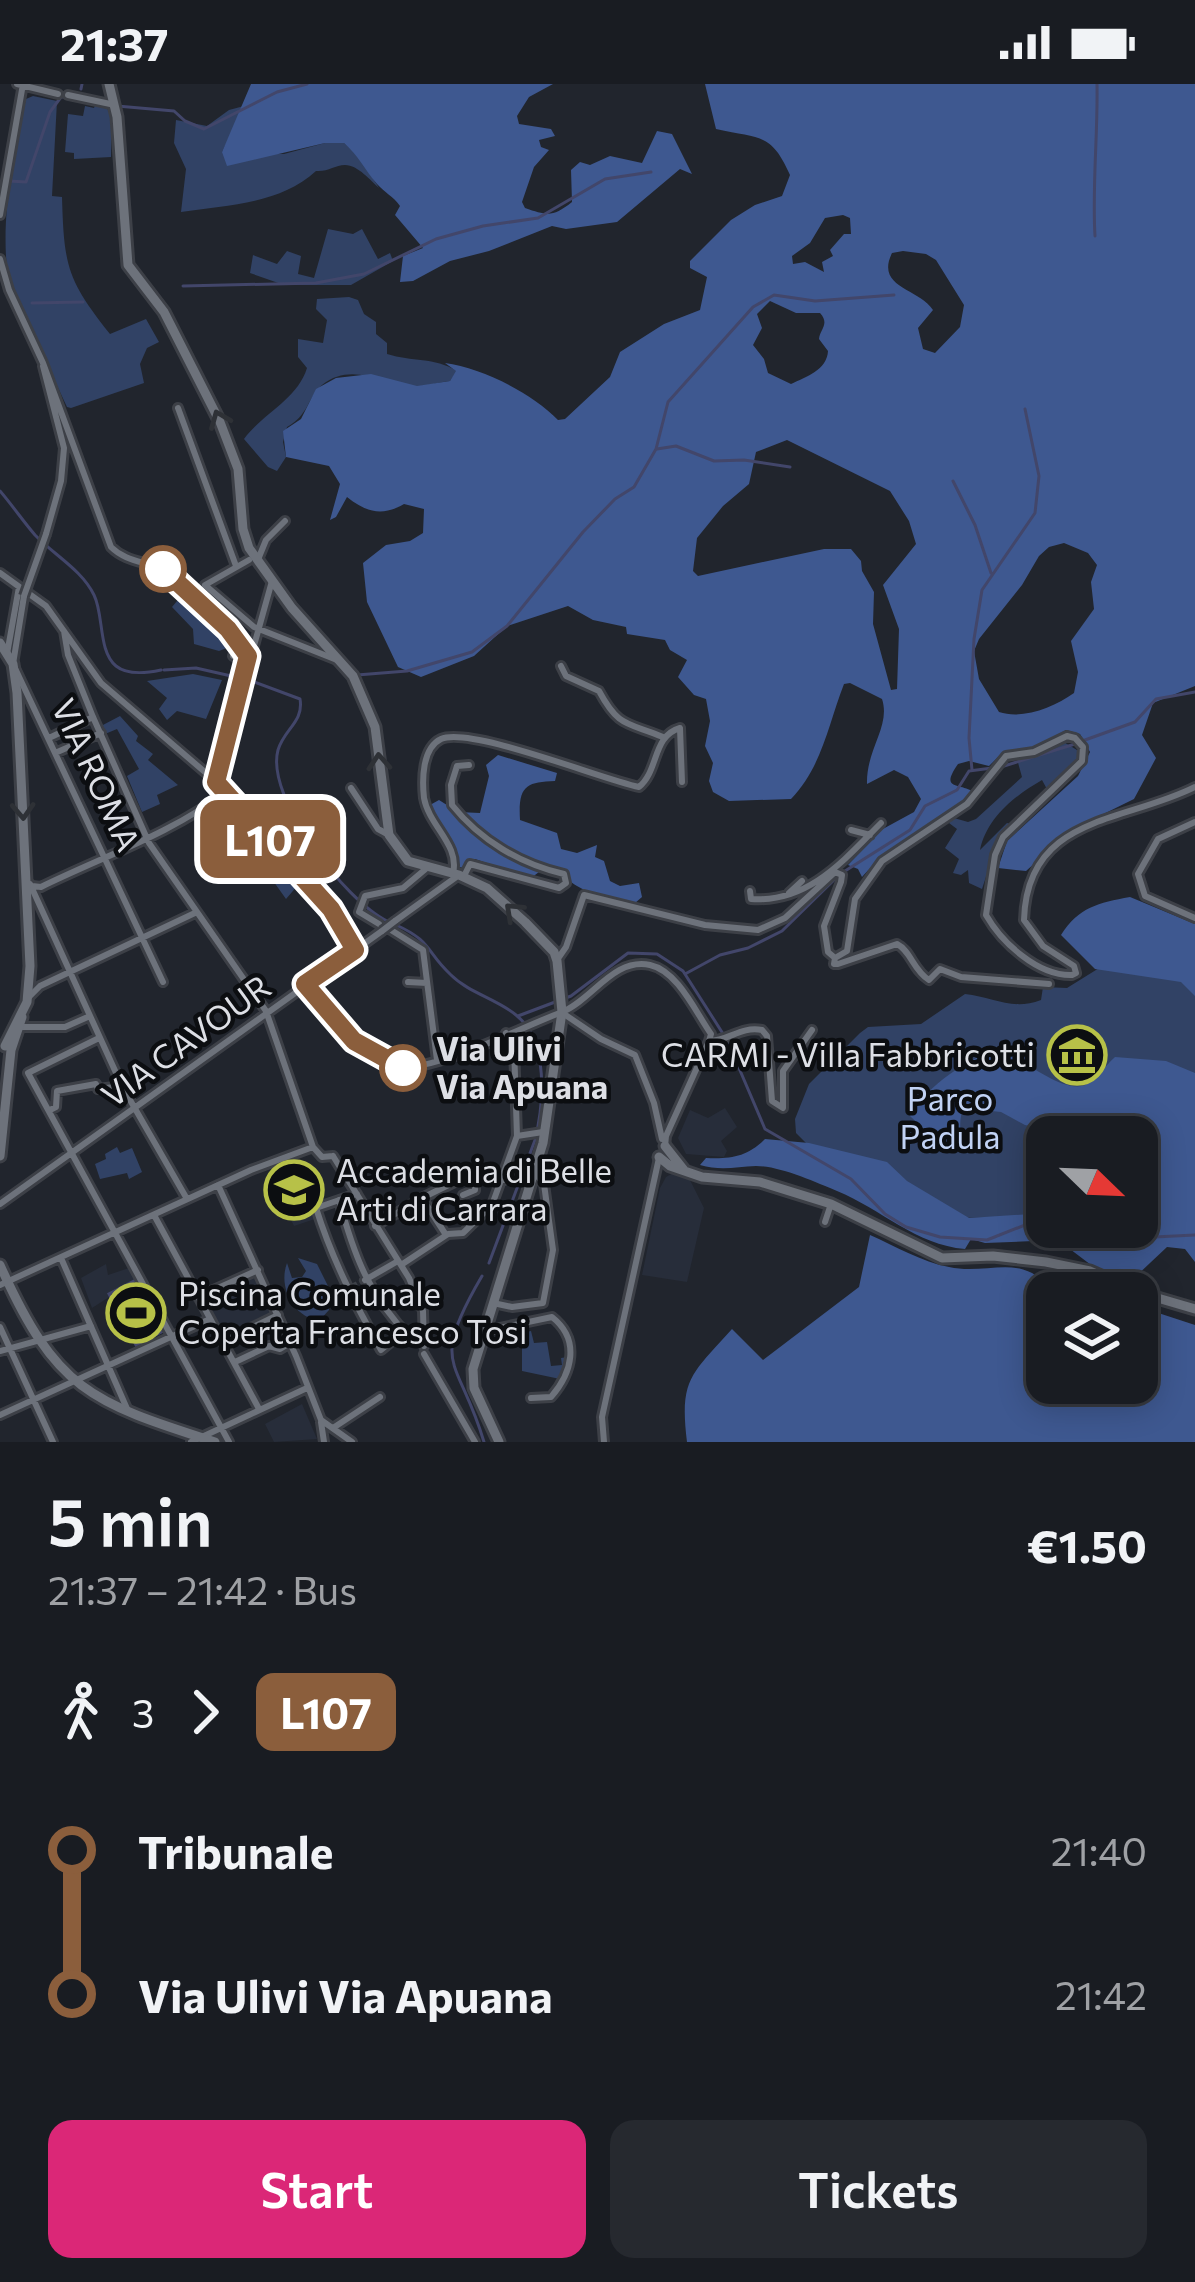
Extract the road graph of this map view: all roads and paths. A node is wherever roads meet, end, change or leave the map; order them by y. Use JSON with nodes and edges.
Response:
{"nodes":[{"id":1,"x":110,"y":84,"type":"edge"},
{"id":2,"x":21,"y":85,"type":"edge"},
{"id":3,"x":115,"y":106,"type":"junction"},
{"id":4,"x":0,"y":215,"type":"edge"},
{"id":5,"x":0,"y":259,"type":"edge"},
{"id":6,"x":44,"y":362,"type":"junction"},
{"id":7,"x":178,"y":408,"type":"dead end"},
{"id":8,"x":285,"y":521,"type":"dead end"},
{"id":9,"x":253,"y":561,"type":"junction"},
{"id":10,"x":236,"y":566,"type":"junction"},
{"id":11,"x":0,"y":573,"type":"edge"},
{"id":12,"x":272,"y":581,"type":"junction"},
{"id":13,"x":22,"y":591,"type":"junction"},
{"id":14,"x":249,"y":624,"type":"junction"},
{"id":15,"x":258,"y":630,"type":"junction"},
{"id":16,"x":64,"y":631,"type":"junction"},
{"id":17,"x":233,"y":631,"type":"junction"},
{"id":18,"x":0,"y":643,"type":"edge"},
{"id":19,"x":240,"y":645,"type":"junction"},
{"id":20,"x":252,"y":650,"type":"junction"},
{"id":21,"x":233,"y":656,"type":"dead end"},
{"id":22,"x":10,"y":659,"type":"junction"},
{"id":23,"x":341,"y":662,"type":"junction"},
{"id":24,"x":248,"y":663,"type":"junction"},
{"id":25,"x":561,"y":665,"type":"dead end"},
{"id":26,"x":93,"y":717,"type":"junction"},
{"id":27,"x":101,"y":734,"type":"junction"},
{"id":28,"x":663,"y":737,"type":"junction"},
{"id":29,"x":49,"y":738,"type":"junction"},
{"id":30,"x":56,"y":753,"type":"junction"},
{"id":31,"x":469,"y":765,"type":"dead end"},
{"id":32,"x":216,"y":782,"type":"junction"},
{"id":33,"x":682,"y":782,"type":"dead end"},
{"id":34,"x":1195,"y":787,"type":"edge"},
{"id":35,"x":351,"y":788,"type":"dead end"},
{"id":36,"x":227,"y":791,"type":"junction"},
{"id":37,"x":1195,"y":822,"type":"edge"},
{"id":38,"x":881,"y":823,"type":"dead end"},
{"id":39,"x":850,"y":830,"type":"dead end"},
{"id":40,"x":389,"y":835,"type":"junction"},
{"id":41,"x":870,"y":835,"type":"junction"},
{"id":42,"x":146,"y":836,"type":"junction"},
{"id":43,"x":104,"y":856,"type":"junction"},
{"id":44,"x":428,"y":867,"type":"junction"},
{"id":45,"x":833,"y":873,"type":"junction"},
{"id":46,"x":458,"y":875,"type":"junction"},
{"id":47,"x":27,"y":878,"type":"junction"},
{"id":48,"x":802,"y":881,"type":"dead end"},
{"id":49,"x":750,"y":891,"type":"dead end"},
{"id":50,"x":787,"y":896,"type":"junction"},
{"id":51,"x":1160,"y":898,"type":"dead end"},
{"id":52,"x":1176,"y":910,"type":"junction"},
{"id":53,"x":197,"y":912,"type":"junction"},
{"id":54,"x":1195,"y":918,"type":"edge"},
{"id":55,"x":384,"y":928,"type":"junction"},
{"id":56,"x":141,"y":934,"type":"junction"},
{"id":57,"x":355,"y":950,"type":"junction"},
{"id":58,"x":836,"y":958,"type":"junction"},
{"id":59,"x":557,"y":961,"type":"junction"},
{"id":60,"x":69,"y":973,"type":"junction"},
{"id":61,"x":163,"y":982,"type":"dead end"},
{"id":62,"x":408,"y":982,"type":"dead end"},
{"id":63,"x":427,"y":983,"type":"junction"},
{"id":64,"x":305,"y":984,"type":"junction"},
{"id":65,"x":1049,"y":984,"type":"dead end"},
{"id":66,"x":561,"y":1004,"type":"junction"},
{"id":67,"x":24,"y":1007,"type":"junction"},
{"id":68,"x":266,"y":1011,"type":"junction"},
{"id":69,"x":89,"y":1016,"type":"junction"},
{"id":70,"x":20,"y":1027,"type":"junction"},
{"id":71,"x":567,"y":1028,"type":"junction"},
{"id":72,"x":812,"y":1030,"type":"dead end"},
{"id":73,"x":506,"y":1033,"type":"junction"},
{"id":74,"x":100,"y":1038,"type":"junction"},
{"id":75,"x":710,"y":1041,"type":"junction"},
{"id":76,"x":8,"y":1047,"type":"edge"},
{"id":77,"x":437,"y":1060,"type":"junction"},
{"id":78,"x":122,"y":1086,"type":"junction"},
{"id":79,"x":134,"y":1108,"type":"junction"},
{"id":80,"x":50,"y":1110,"type":"junction"},
{"id":81,"x":540,"y":1132,"type":"junction"},
{"id":82,"x":517,"y":1136,"type":"junction"},
{"id":83,"x":664,"y":1140,"type":"junction"},
{"id":84,"x":314,"y":1147,"type":"junction"},
{"id":85,"x":73,"y":1153,"type":"junction"},
{"id":86,"x":0,"y":1156,"type":"edge"},
{"id":87,"x":659,"y":1157,"type":"junction"},
{"id":88,"x":535,"y":1173,"type":"junction"},
{"id":89,"x":688,"y":1173,"type":"junction"},
{"id":90,"x":474,"y":1174,"type":"junction"},
{"id":91,"x":504,"y":1180,"type":"junction"},
{"id":92,"x":218,"y":1185,"type":"junction"},
{"id":93,"x":357,"y":1194,"type":"junction"},
{"id":94,"x":463,"y":1195,"type":"dead end"},
{"id":95,"x":422,"y":1198,"type":"junction"},
{"id":96,"x":187,"y":1199,"type":"junction"},
{"id":97,"x":339,"y":1200,"type":"junction"},
{"id":98,"x":0,"y":1204,"type":"edge"},
{"id":99,"x":831,"y":1204,"type":"junction"},
{"id":100,"x":154,"y":1215,"type":"junction"},
{"id":101,"x":825,"y":1222,"type":"dead end"},
{"id":102,"x":375,"y":1226,"type":"junction"},
{"id":103,"x":116,"y":1232,"type":"junction"},
{"id":104,"x":446,"y":1235,"type":"junction"},
{"id":105,"x":61,"y":1258,"type":"junction"},
{"id":106,"x":400,"y":1263,"type":"junction"},
{"id":107,"x":0,"y":1265,"type":"edge"},
{"id":108,"x":258,"y":1270,"type":"junction"},
{"id":109,"x":364,"y":1281,"type":"junction"},
{"id":110,"x":4,"y":1284,"type":"edge"},
{"id":111,"x":198,"y":1297,"type":"junction"},
{"id":112,"x":491,"y":1303,"type":"junction"},
{"id":113,"x":1195,"y":1309,"type":"edge"},
{"id":114,"x":278,"y":1316,"type":"junction"},
{"id":115,"x":210,"y":1319,"type":"junction"},
{"id":116,"x":91,"y":1326,"type":"junction"},
{"id":117,"x":0,"y":1327,"type":"edge"},
{"id":118,"x":403,"y":1331,"type":"junction"},
{"id":119,"x":482,"y":1331,"type":"junction"},
{"id":120,"x":172,"y":1337,"type":"junction"},
{"id":121,"x":40,"y":1342,"type":"junction"},
{"id":122,"x":222,"y":1342,"type":"junction"},
{"id":123,"x":290,"y":1343,"type":"junction"},
{"id":124,"x":425,"y":1347,"type":"junction"},
{"id":125,"x":10,"y":1349,"type":"junction"},
{"id":126,"x":0,"y":1352,"type":"edge"},
{"id":127,"x":235,"y":1362,"type":"junction"},
{"id":128,"x":109,"y":1366,"type":"junction"},
{"id":129,"x":75,"y":1381,"type":"junction"},
{"id":130,"x":307,"y":1388,"type":"junction"},
{"id":131,"x":380,"y":1397,"type":"dead end"},
{"id":132,"x":531,"y":1398,"type":"dead end"},
{"id":133,"x":33,"y":1400,"type":"junction"},
{"id":134,"x":258,"y":1407,"type":"junction"},
{"id":135,"x":130,"y":1414,"type":"junction"},
{"id":136,"x":0,"y":1415,"type":"edge"},
{"id":137,"x":321,"y":1420,"type":"junction"},
{"id":138,"x":489,"y":1423,"type":"junction"},
{"id":139,"x":221,"y":1427,"type":"junction"},
{"id":140,"x":333,"y":1428,"type":"junction"},
{"id":141,"x":473,"y":1429,"type":"junction"},
{"id":142,"x":194,"y":1440,"type":"edge"},
{"id":143,"x":53,"y":1442,"type":"edge"},
{"id":144,"x":215,"y":1442,"type":"edge"},
{"id":145,"x":229,"y":1442,"type":"edge"},
{"id":146,"x":323,"y":1442,"type":"edge"},
{"id":147,"x":352,"y":1442,"type":"edge"},
{"id":148,"x":475,"y":1442,"type":"edge"},
{"id":149,"x":499,"y":1442,"type":"edge"},
{"id":150,"x":604,"y":1442,"type":"edge"}],
"edges":[{"from":1,"to":3,"type":"main road"},
{"from":2,"to":3,"type":"street"},
{"from":2,"to":4,"type":"street"},
{"from":9,"to":3,"type":"main road","one_way":true},
{"from":5,"to":6,"type":"street"},
{"from":6,"to":13,"type":"street","bridge":true},
{"from":6,"to":17,"type":"street"},
{"from":7,"to":10,"type":"street"},
{"from":8,"to":9,"type":"street"},
{"from":9,"to":10,"type":"street"},
{"from":9,"to":12,"type":"main road"},
{"from":10,"to":14,"type":"street"},
{"from":11,"to":13,"type":"street"},
{"from":12,"to":15,"type":"street"},
{"from":12,"to":23,"type":"main road"},
{"from":13,"to":16,"type":"street"},
{"from":13,"to":22,"type":"street"},
{"from":14,"to":15,"type":"street"},
{"from":14,"to":17,"type":"street"},
{"from":15,"to":17,"type":"street"},
{"from":15,"to":20,"type":"street"},
{"from":15,"to":23,"type":"street"},
{"from":16,"to":26,"type":"street"},
{"from":16,"to":32,"type":"street"},
{"from":17,"to":19,"type":"street"},
{"from":17,"to":20,"type":"street"},
{"from":18,"to":22,"type":"main road","name":"VIA ROMA"},
{"from":19,"to":21,"type":"street"},
{"from":19,"to":24,"type":"street"},
{"from":20,"to":24,"type":"street"},
{"from":22,"to":29,"type":"street","name":"VIA ROMA"},
{"from":22,"to":47,"type":"main road","one_way":true},
{"from":40,"to":23,"type":"main road","one_way":true},
{"from":24,"to":32,"type":"street"},
{"from":25,"to":28,"type":"street"},
{"from":26,"to":27,"type":"street"},
{"from":26,"to":29,"type":"street"},
{"from":27,"to":30,"type":"street"},
{"from":27,"to":42,"type":"street"},
{"from":28,"to":33,"type":"street"},
{"from":28,"to":46,"type":"street"},
{"from":29,"to":30,"type":"street","name":"VIA ROMA"},
{"from":30,"to":43,"type":"street","name":"VIA ROMA"},
{"from":31,"to":46,"type":"street"},
{"from":32,"to":36,"type":"street"},
{"from":34,"to":58,"type":"street"},
{"from":35,"to":40,"type":"street"},
{"from":36,"to":42,"type":"street"},
{"from":36,"to":57,"type":"street"},
{"from":37,"to":52,"type":"street"},
{"from":38,"to":41,"type":"street"},
{"from":39,"to":41,"type":"street"},
{"from":40,"to":44,"type":"main road"},
{"from":41,"to":45,"type":"street"},
{"from":42,"to":43,"type":"street"},
{"from":42,"to":53,"type":"street"},
{"from":43,"to":47,"type":"street"},
{"from":43,"to":56,"type":"street","name":"VIA ROMA"},
{"from":44,"to":46,"type":"main road"},
{"from":44,"to":55,"type":"street"},
{"from":45,"to":50,"type":"street"},
{"from":45,"to":58,"type":"street"},
{"from":45,"to":59,"type":"street"},
{"from":46,"to":55,"type":"street","name":"VIA CAVOUR","bridge":true},
{"from":59,"to":46,"type":"main road","one_way":true},
{"from":47,"to":60,"type":"street"},
{"from":47,"to":67,"type":"main road"},
{"from":48,"to":50,"type":"street"},
{"from":49,"to":50,"type":"street"},
{"from":51,"to":52,"type":"street"},
{"from":52,"to":54,"type":"street"},
{"from":53,"to":56,"type":"street"},
{"from":53,"to":68,"type":"street"},
{"from":55,"to":57,"type":"street","name":"VIA CAVOUR"},
{"from":55,"to":63,"type":"street"},
{"from":56,"to":60,"type":"street"},
{"from":56,"to":61,"type":"street","name":"VIA ROMA"},
{"from":57,"to":64,"type":"street","name":"VIA CAVOUR"},
{"from":58,"to":65,"type":"street"},
{"from":59,"to":66,"type":"main road"},
{"from":60,"to":67,"type":"street"},
{"from":60,"to":69,"type":"street"},
{"from":62,"to":63,"type":"street"},
{"from":63,"to":77,"type":"street"},
{"from":64,"to":68,"type":"street","name":"VIA CAVOUR"},
{"from":64,"to":77,"type":"street"},
{"from":66,"to":71,"type":"main road"},
{"from":66,"to":73,"type":"street"},
{"from":66,"to":75,"type":"street"},
{"from":67,"to":70,"type":"main road"},
{"from":67,"to":76,"type":"main road"},
{"from":68,"to":79,"type":"street","name":"VIA CAVOUR"},
{"from":68,"to":84,"type":"street"},
{"from":69,"to":70,"type":"street"},
{"from":69,"to":74,"type":"street"},
{"from":70,"to":76,"type":"main road"},
{"from":71,"to":81,"type":"main road"},
{"from":71,"to":83,"type":"street"},
{"from":72,"to":75,"type":"street"},
{"from":73,"to":77,"type":"street"},
{"from":73,"to":82,"type":"street"},
{"from":74,"to":78,"type":"street"},
{"from":74,"to":80,"type":"street"},
{"from":75,"to":83,"type":"street"},
{"from":76,"to":86,"type":"main road"},
{"from":78,"to":79,"type":"street"},
{"from":78,"to":80,"type":"street"},
{"from":79,"to":85,"type":"street","name":"VIA CAVOUR"},
{"from":79,"to":96,"type":"street"},
{"from":80,"to":85,"type":"street"},
{"from":81,"to":82,"type":"street"},
{"from":81,"to":88,"type":"main road"},
{"from":82,"to":91,"type":"street"},
{"from":83,"to":87,"type":"street"},
{"from":83,"to":89,"type":"main road"},
{"from":84,"to":92,"type":"street"},
{"from":84,"to":93,"type":"street"},
{"from":85,"to":98,"type":"street","name":"VIA CAVOUR"},
{"from":85,"to":103,"type":"street"},
{"from":87,"to":89,"type":"main road"},
{"from":87,"to":150,"type":"street"},
{"from":88,"to":112,"type":"main road"},
{"from":88,"to":112,"type":"street"},
{"from":89,"to":99,"type":"main road"},
{"from":90,"to":91,"type":"street"},
{"from":90,"to":94,"type":"street"},
{"from":90,"to":95,"type":"street"},
{"from":91,"to":104,"type":"street"},
{"from":92,"to":96,"type":"street"},
{"from":92,"to":108,"type":"street"},
{"from":93,"to":97,"type":"street"},
{"from":93,"to":102,"type":"street"},
{"from":95,"to":102,"type":"street"},
{"from":95,"to":104,"type":"street"},
{"from":96,"to":100,"type":"street"},
{"from":97,"to":109,"type":"street"},
{"from":97,"to":118,"type":"street"},
{"from":99,"to":101,"type":"street"},
{"from":99,"to":113,"type":"main road"},
{"from":100,"to":103,"type":"street"},
{"from":100,"to":111,"type":"street"},
{"from":102,"to":106,"type":"street"},
{"from":103,"to":105,"type":"street"},
{"from":103,"to":120,"type":"street"},
{"from":104,"to":106,"type":"street"},
{"from":105,"to":110,"type":"street"},
{"from":105,"to":116,"type":"street"},
{"from":106,"to":109,"type":"street"},
{"from":106,"to":124,"type":"street"},
{"from":107,"to":110,"type":"main road"},
{"from":108,"to":111,"type":"street"},
{"from":108,"to":114,"type":"street"},
{"from":109,"to":118,"type":"street"},
{"from":110,"to":121,"type":"main road"},
{"from":111,"to":115,"type":"street"},
{"from":112,"to":119,"type":"main road"},
{"from":114,"to":122,"type":"street"},
{"from":114,"to":123,"type":"street"},
{"from":115,"to":120,"type":"street"},
{"from":115,"to":122,"type":"street"},
{"from":116,"to":121,"type":"street"},
{"from":116,"to":128,"type":"street"},
{"from":117,"to":125,"type":"street"},
{"from":118,"to":124,"type":"street"},
{"from":119,"to":132,"type":"street"},
{"from":119,"to":138,"type":"main road"},
{"from":120,"to":128,"type":"street"},
{"from":120,"to":139,"type":"street"},
{"from":121,"to":125,"type":"street"},
{"from":121,"to":129,"type":"main road"},
{"from":122,"to":127,"type":"street"},
{"from":123,"to":127,"type":"street"},
{"from":123,"to":130,"type":"street"},
{"from":124,"to":141,"type":"street"},
{"from":125,"to":126,"type":"street"},
{"from":125,"to":133,"type":"street"},
{"from":127,"to":134,"type":"street"},
{"from":128,"to":129,"type":"street"},
{"from":128,"to":135,"type":"street"},
{"from":129,"to":133,"type":"street"},
{"from":129,"to":135,"type":"main road"},
{"from":130,"to":134,"type":"street"},
{"from":130,"to":137,"type":"street"},
{"from":131,"to":140,"type":"street"},
{"from":133,"to":136,"type":"street"},
{"from":133,"to":143,"type":"street"},
{"from":134,"to":139,"type":"street"},
{"from":135,"to":142,"type":"main road"},
{"from":137,"to":140,"type":"street"},
{"from":137,"to":146,"type":"street"},
{"from":138,"to":141,"type":"street"},
{"from":138,"to":149,"type":"main road"},
{"from":139,"to":142,"type":"street"},
{"from":139,"to":145,"type":"street"},
{"from":140,"to":147,"type":"street"},
{"from":141,"to":148,"type":"street"},
{"from":142,"to":144,"type":"main road"}]}
